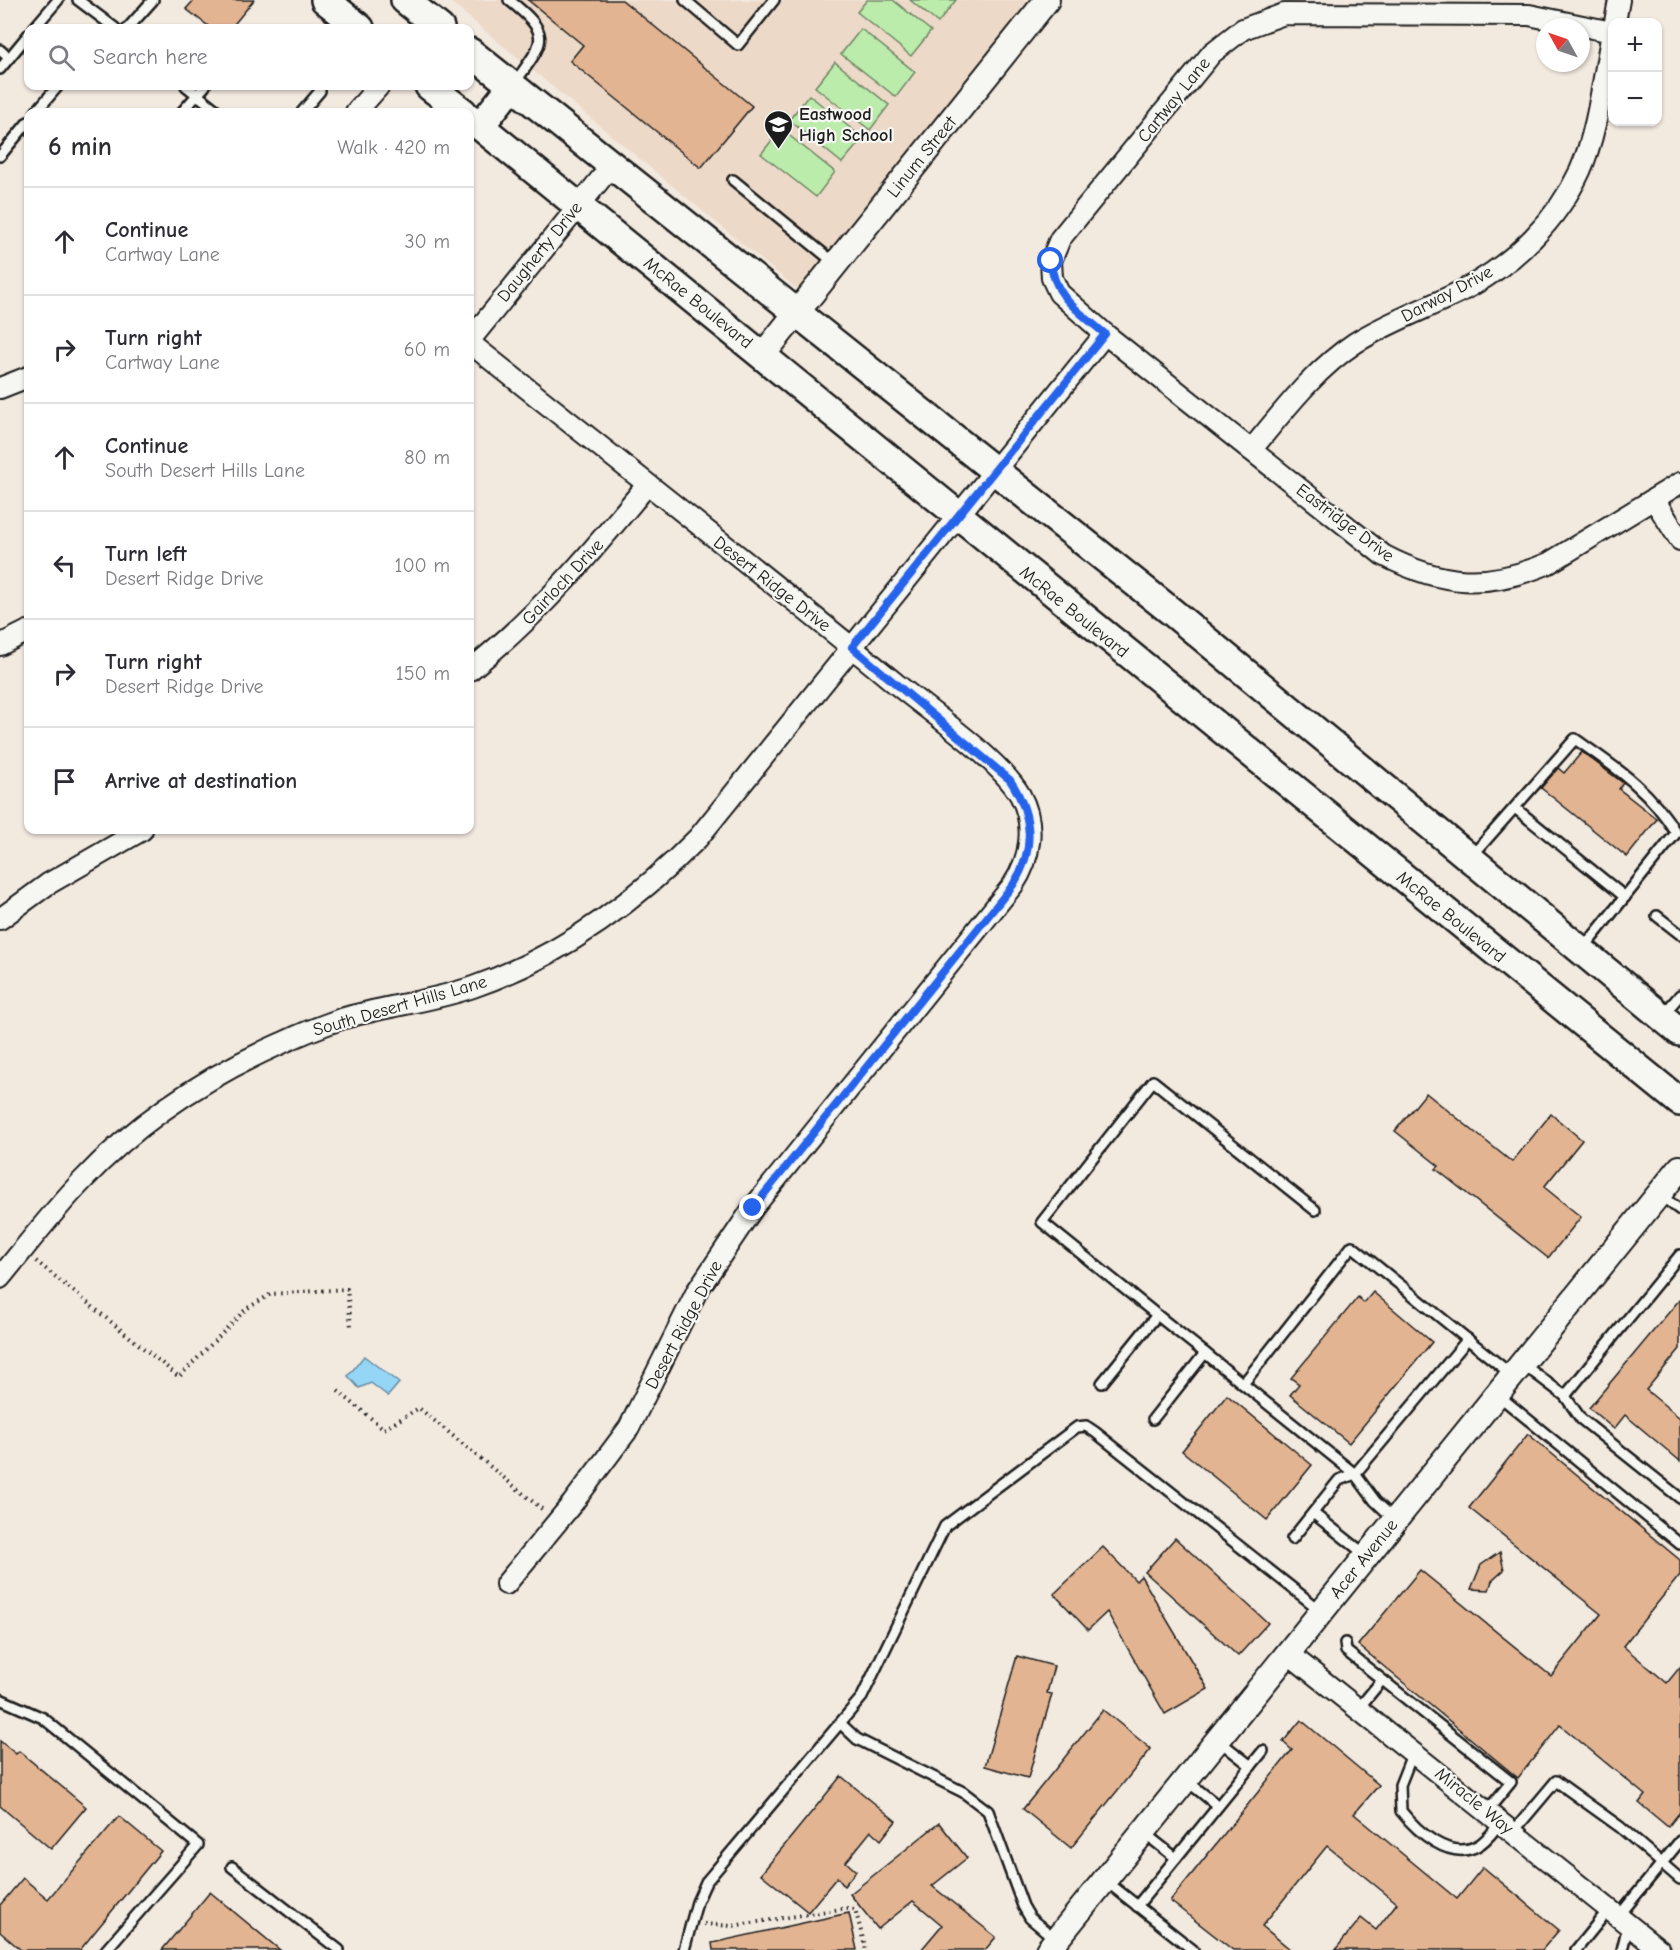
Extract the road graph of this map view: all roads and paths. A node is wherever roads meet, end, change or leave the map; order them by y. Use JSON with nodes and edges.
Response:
{"nodes":[{"id":1,"x":58,"y":0,"type":"edge"},
{"id":2,"x":78,"y":0,"type":"edge"},
{"id":3,"x":153,"y":0,"type":"edge"},
{"id":4,"x":325,"y":0,"type":"edge"},
{"id":5,"x":405,"y":0,"type":"edge"},
{"id":6,"x":509,"y":0,"type":"edge"},
{"id":7,"x":685,"y":0,"type":"edge"},
{"id":8,"x":774,"y":0,"type":"edge"},
{"id":9,"x":1047,"y":0,"type":"edge"},
{"id":10,"x":1619,"y":0,"type":"edge"},
{"id":11,"x":1616,"y":18,"type":"edge"},
{"id":12,"x":37,"y":24,"type":"edge"},
{"id":13,"x":106,"y":24,"type":"edge"},
{"id":14,"x":132,"y":24,"type":"edge"},
{"id":15,"x":355,"y":24,"type":"edge"},
{"id":16,"x":430,"y":24,"type":"edge"},
{"id":17,"x":1608,"y":32,"type":"edge"},
{"id":18,"x":24,"y":40,"type":"edge"},
{"id":19,"x":0,"y":50,"type":"edge"},
{"id":20,"x":1608,"y":52,"type":"edge"},
{"id":21,"x":474,"y":55,"type":"edge"},
{"id":22,"x":9,"y":58,"type":"junction"},
{"id":23,"x":0,"y":69,"type":"edge"},
{"id":24,"x":512,"y":86,"type":"junction"},
{"id":25,"x":55,"y":90,"type":"edge"},
{"id":26,"x":191,"y":90,"type":"edge"},
{"id":27,"x":201,"y":90,"type":"edge"},
{"id":28,"x":320,"y":90,"type":"edge"},
{"id":29,"x":375,"y":90,"type":"edge"},
{"id":30,"x":434,"y":90,"type":"edge"},
{"id":31,"x":197,"y":95,"type":"junction"},
{"id":32,"x":39,"y":108,"type":"edge"},
{"id":33,"x":186,"y":108,"type":"edge"},
{"id":34,"x":214,"y":108,"type":"edge"},
{"id":35,"x":305,"y":108,"type":"edge"},
{"id":36,"x":360,"y":108,"type":"edge"},
{"id":37,"x":457,"y":108,"type":"edge"},
{"id":38,"x":474,"y":117,"type":"edge"},
{"id":39,"x":474,"y":121,"type":"edge"},
{"id":40,"x":24,"y":127,"type":"edge"},
{"id":41,"x":0,"y":156,"type":"edge"},
{"id":42,"x":612,"y":165,"type":"junction"},
{"id":43,"x":733,"y":180,"type":"dead end"},
{"id":44,"x":578,"y":206,"type":"junction"},
{"id":45,"x":836,"y":264,"type":"junction"},
{"id":46,"x":797,"y":313,"type":"junction"},
{"id":47,"x":1105,"y":334,"type":"junction"},
{"id":48,"x":474,"y":336,"type":"edge"},
{"id":49,"x":474,"y":344,"type":"edge"},
{"id":50,"x":762,"y":356,"type":"junction"},
{"id":51,"x":24,"y":379,"type":"edge"},
{"id":52,"x":0,"y":388,"type":"edge"},
{"id":53,"x":1251,"y":450,"type":"junction"},
{"id":54,"x":995,"y":471,"type":"junction"},
{"id":55,"x":1680,"y":483,"type":"edge"},
{"id":56,"x":647,"y":485,"type":"junction"},
{"id":57,"x":1655,"y":501,"type":"junction"},
{"id":58,"x":957,"y":517,"type":"junction"},
{"id":59,"x":1680,"y":540,"type":"edge"},
{"id":60,"x":24,"y":633,"type":"edge"},
{"id":61,"x":0,"y":645,"type":"edge"},
{"id":62,"x":852,"y":647,"type":"junction"},
{"id":63,"x":474,"y":667,"type":"edge"},
{"id":64,"x":1515,"y":808,"type":"junction"},
{"id":65,"x":135,"y":834,"type":"edge"},
{"id":66,"x":1470,"y":859,"type":"junction"},
{"id":67,"x":1624,"y":897,"type":"junction"},
{"id":68,"x":1657,"y":916,"type":"dead end"},
{"id":69,"x":0,"y":919,"type":"edge"},
{"id":70,"x":1680,"y":934,"type":"edge"},
{"id":71,"x":1581,"y":951,"type":"junction"},
{"id":72,"x":1680,"y":995,"type":"edge"},
{"id":73,"x":1671,"y":1025,"type":"edge"},
{"id":74,"x":1680,"y":1102,"type":"edge"},
{"id":75,"x":1680,"y":1168,"type":"edge"},
{"id":76,"x":1659,"y":1194,"type":"junction"},
{"id":77,"x":1315,"y":1210,"type":"dead end"},
{"id":78,"x":1680,"y":1210,"type":"edge"},
{"id":79,"x":22,"y":1250,"type":"junction"},
{"id":80,"x":1680,"y":1255,"type":"edge"},
{"id":81,"x":0,"y":1278,"type":"edge"},
{"id":82,"x":1157,"y":1315,"type":"junction"},
{"id":83,"x":351,"y":1326,"type":"dead end"},
{"id":84,"x":1468,"y":1339,"type":"junction"},
{"id":85,"x":1205,"y":1353,"type":"junction"},
{"id":86,"x":1517,"y":1369,"type":"junction"},
{"id":87,"x":1102,"y":1383,"type":"dead end"},
{"id":88,"x":1243,"y":1384,"type":"junction"},
{"id":89,"x":338,"y":1391,"type":"dead end"},
{"id":90,"x":1497,"y":1394,"type":"junction"},
{"id":91,"x":1564,"y":1396,"type":"junction"},
{"id":92,"x":1153,"y":1419,"type":"dead end"},
{"id":93,"x":1355,"y":1474,"type":"junction"},
{"id":94,"x":1680,"y":1498,"type":"edge"},
{"id":95,"x":1313,"y":1513,"type":"junction"},
{"id":96,"x":1395,"y":1520,"type":"junction"},
{"id":97,"x":558,"y":1522,"type":"junction"},
{"id":98,"x":1292,"y":1539,"type":"dead end"},
{"id":99,"x":1680,"y":1544,"type":"edge"},
{"id":100,"x":1366,"y":1556,"type":"junction"},
{"id":101,"x":506,"y":1584,"type":"dead end"},
{"id":102,"x":1322,"y":1612,"type":"junction"},
{"id":103,"x":1345,"y":1643,"type":"dead end"},
{"id":104,"x":1288,"y":1654,"type":"junction"},
{"id":105,"x":1382,"y":1680,"type":"junction"},
{"id":106,"x":0,"y":1698,"type":"edge"},
{"id":107,"x":1358,"y":1709,"type":"junction"},
{"id":108,"x":840,"y":1723,"type":"junction"},
{"id":109,"x":1218,"y":1740,"type":"junction"},
{"id":110,"x":1263,"y":1751,"type":"dead end"},
{"id":111,"x":1413,"y":1752,"type":"junction"},
{"id":112,"x":1251,"y":1766,"type":"junction"},
{"id":113,"x":1186,"y":1780,"type":"junction"},
{"id":114,"x":1218,"y":1806,"type":"junction"},
{"id":115,"x":1500,"y":1822,"type":"junction"},
{"id":116,"x":1143,"y":1832,"type":"junction"},
{"id":117,"x":1680,"y":1841,"type":"edge"},
{"id":118,"x":1176,"y":1858,"type":"junction"},
{"id":119,"x":1661,"y":1863,"type":"junction"},
{"id":120,"x":232,"y":1867,"type":"dead end"},
{"id":121,"x":1680,"y":1879,"type":"edge"},
{"id":122,"x":1105,"y":1880,"type":"junction"},
{"id":123,"x":1137,"y":1906,"type":"junction"},
{"id":124,"x":1619,"y":1917,"type":"junction"},
{"id":125,"x":691,"y":1924,"type":"junction"},
{"id":126,"x":1052,"y":1945,"type":"edge"},
{"id":127,"x":106,"y":1950,"type":"edge"},
{"id":128,"x":339,"y":1950,"type":"edge"},
{"id":129,"x":684,"y":1950,"type":"edge"},
{"id":130,"x":866,"y":1950,"type":"edge"},
{"id":131,"x":1193,"y":1950,"type":"edge"},
{"id":132,"x":1576,"y":1950,"type":"edge"},
{"id":133,"x":1622,"y":1950,"type":"edge"},
{"id":134,"x":1660,"y":1950,"type":"edge"}],
"edges":[{"from":1,"to":12,"type":"lane"},
{"from":2,"to":13,"type":"lane"},
{"from":3,"to":14,"type":"lane"},
{"from":4,"to":15,"type":"main road"},
{"from":5,"to":16,"type":"main road"},
{"from":6,"to":24,"type":"lane"},
{"from":7,"to":8,"type":"lane"},
{"from":9,"to":45,"type":"street","name":"Linum Street"},
{"from":10,"to":11,"type":"street"},
{"from":17,"to":47,"type":"street","name":"Cartway Lane"},
{"from":18,"to":22,"type":"lane"},
{"from":19,"to":22,"type":"lane"},
{"from":20,"to":53,"type":"street","name":"Darway Drive"},
{"from":21,"to":24,"type":"main road"},
{"from":22,"to":23,"type":"lane"},
{"from":24,"to":38,"type":"main road"},
{"from":24,"to":42,"type":"main road"},
{"from":25,"to":32,"type":"lane"},
{"from":26,"to":31,"type":"lane"},
{"from":27,"to":31,"type":"lane"},
{"from":28,"to":35,"type":"lane"},
{"from":29,"to":36,"type":"street"},
{"from":30,"to":37,"type":"main road","name":"McRae Boulevard"},
{"from":31,"to":33,"type":"lane"},
{"from":31,"to":34,"type":"lane"},
{"from":39,"to":44,"type":"main road","name":"McRae Boulevard"},
{"from":40,"to":41,"type":"lane"},
{"from":42,"to":44,"type":"street","name":"Daugherty Drive"},
{"from":42,"to":46,"type":"main road"},
{"from":43,"to":45,"type":"lane"},
{"from":44,"to":48,"type":"street","name":"Daugherty Drive"},
{"from":44,"to":50,"type":"main road","name":"McRae Boulevard"},
{"from":45,"to":46,"type":"street","name":"Linum Street"},
{"from":46,"to":50,"type":"street","name":"Linum Street"},
{"from":46,"to":54,"type":"main road"},
{"from":47,"to":53,"type":"street","name":"Eastridge Drive"},
{"from":47,"to":54,"type":"street"},
{"from":49,"to":56,"type":"street","name":"Desert Ridge Drive"},
{"from":50,"to":58,"type":"main road","name":"McRae Boulevard"},
{"from":51,"to":52,"type":"street"},
{"from":53,"to":57,"type":"street","name":"Eastridge Drive"},
{"from":54,"to":58,"type":"street","name":"South Desert Hills Lane"},
{"from":54,"to":66,"type":"main road"},
{"from":55,"to":57,"type":"street","name":"Eastridge Drive"},
{"from":56,"to":62,"type":"street","name":"Desert Ridge Drive"},
{"from":56,"to":63,"type":"street","name":"Gairloch Drive"},
{"from":57,"to":59,"type":"street"},
{"from":58,"to":62,"type":"street","name":"South Desert Hills Lane"},
{"from":58,"to":74,"type":"main road","name":"McRae Boulevard"},
{"from":60,"to":61,"type":"street"},
{"from":62,"to":79,"type":"street","name":"South Desert Hills Lane"},
{"from":62,"to":97,"type":"street","name":"Desert Ridge Drive"},
{"from":64,"to":66,"type":"lane"},
{"from":64,"to":67,"type":"lane"},
{"from":64,"to":67,"type":"lane"},
{"from":65,"to":69,"type":"street"},
{"from":66,"to":71,"type":"main road"},
{"from":67,"to":71,"type":"lane"},
{"from":68,"to":70,"type":"lane"},
{"from":71,"to":73,"type":"main road"},
{"from":72,"to":73,"type":"lane"},
{"from":75,"to":76,"type":"street","name":"Acer Avenue"},
{"from":76,"to":78,"type":"lane"},
{"from":76,"to":86,"type":"street","name":"Acer Avenue"},
{"from":77,"to":82,"type":"lane"},
{"from":79,"to":81,"type":"street","name":"South Desert Hills Lane"},
{"from":79,"to":83,"type":"path"},
{"from":80,"to":91,"type":"lane"},
{"from":82,"to":85,"type":"lane"},
{"from":82,"to":87,"type":"lane"},
{"from":84,"to":86,"type":"lane"},
{"from":84,"to":88,"type":"lane"},
{"from":84,"to":93,"type":"lane"},
{"from":85,"to":88,"type":"lane"},
{"from":85,"to":92,"type":"lane"},
{"from":86,"to":90,"type":"street","name":"Acer Avenue"},
{"from":86,"to":91,"type":"lane"},
{"from":88,"to":93,"type":"lane"},
{"from":89,"to":97,"type":"path"},
{"from":90,"to":96,"type":"street","name":"Acer Avenue"},
{"from":90,"to":99,"type":"lane"},
{"from":91,"to":94,"type":"lane"},
{"from":93,"to":95,"type":"lane"},
{"from":93,"to":96,"type":"lane"},
{"from":95,"to":98,"type":"lane"},
{"from":95,"to":100,"type":"lane"},
{"from":96,"to":100,"type":"street","name":"Acer Avenue"},
{"from":97,"to":101,"type":"street","name":"Desert Ridge Drive"},
{"from":100,"to":102,"type":"street","name":"Acer Avenue"},
{"from":102,"to":104,"type":"street","name":"Acer Avenue"},
{"from":102,"to":108,"type":"lane"},
{"from":103,"to":105,"type":"lane"},
{"from":104,"to":107,"type":"street","name":"Miracle Way"},
{"from":104,"to":109,"type":"street","name":"Acer Avenue"},
{"from":105,"to":107,"type":"lane"},
{"from":105,"to":115,"type":"lane"},
{"from":106,"to":127,"type":"lane"},
{"from":107,"to":111,"type":"street","name":"Miracle Way"},
{"from":108,"to":125,"type":"lane"},
{"from":108,"to":126,"type":"lane"},
{"from":109,"to":112,"type":"lane"},
{"from":109,"to":113,"type":"street","name":"Acer Avenue"},
{"from":110,"to":112,"type":"lane"},
{"from":111,"to":115,"type":"street","name":"Miracle Way"},
{"from":111,"to":115,"type":"lane"},
{"from":112,"to":114,"type":"lane"},
{"from":113,"to":114,"type":"lane"},
{"from":113,"to":116,"type":"street","name":"Acer Avenue"},
{"from":114,"to":118,"type":"lane"},
{"from":115,"to":119,"type":"lane"},
{"from":115,"to":124,"type":"street","name":"Miracle Way"},
{"from":116,"to":118,"type":"lane"},
{"from":116,"to":122,"type":"street","name":"Acer Avenue"},
{"from":117,"to":119,"type":"lane"},
{"from":118,"to":123,"type":"lane"},
{"from":119,"to":121,"type":"lane"},
{"from":119,"to":124,"type":"lane"},
{"from":120,"to":128,"type":"lane"},
{"from":122,"to":123,"type":"lane"},
{"from":122,"to":126,"type":"street","name":"Acer Avenue"},
{"from":123,"to":131,"type":"lane"},
{"from":124,"to":132,"type":"lane"},
{"from":124,"to":133,"type":"lane"},
{"from":124,"to":134,"type":"street","name":"Miracle Way"},
{"from":125,"to":129,"type":"lane"},
{"from":125,"to":130,"type":"path"}]}
